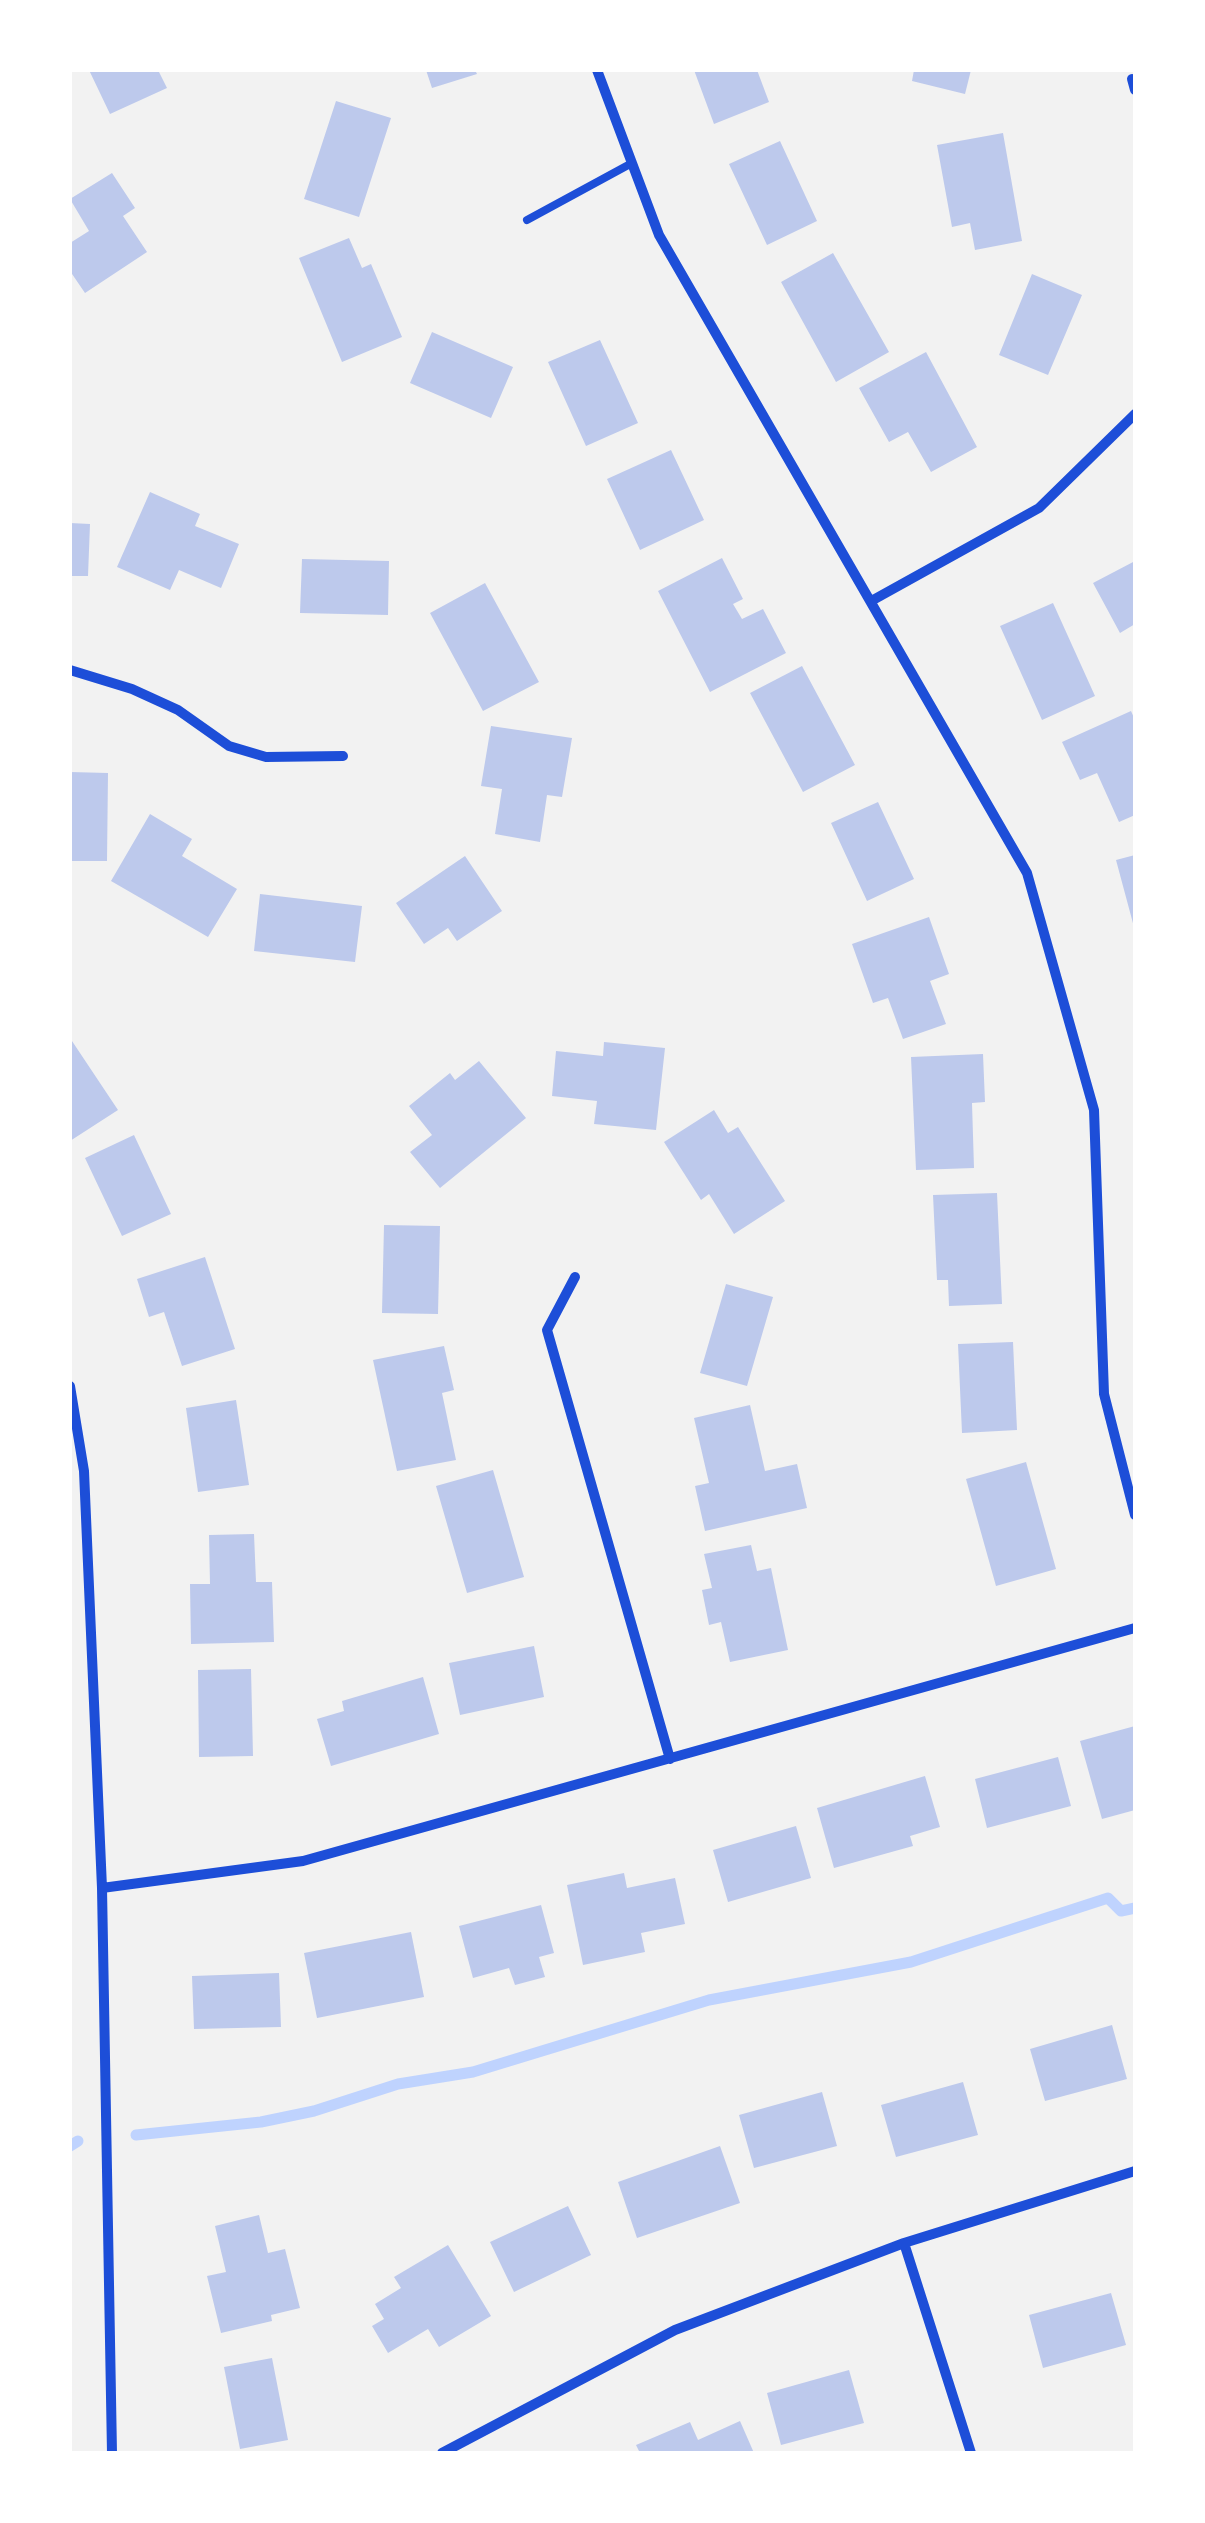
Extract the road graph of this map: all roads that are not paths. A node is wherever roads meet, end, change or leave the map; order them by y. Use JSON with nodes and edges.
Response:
{"nodes":[{"id":1,"x":596,"y":70,"type":"edge"},
{"id":2,"x":632,"y":163,"type":"junction"},
{"id":3,"x":527,"y":220,"type":"dead end"},
{"id":4,"x":1135,"y":414,"type":"edge"},
{"id":5,"x":873,"y":600,"type":"junction"},
{"id":6,"x":70,"y":670,"type":"edge"},
{"id":7,"x":343,"y":756,"type":"dead end"},
{"id":8,"x":574,"y":1277,"type":"dead end"},
{"id":9,"x":70,"y":1386,"type":"edge"},
{"id":10,"x":1135,"y":1515,"type":"edge"},
{"id":11,"x":1135,"y":1628,"type":"edge"},
{"id":12,"x":670,"y":1759,"type":"junction"},
{"id":13,"x":102,"y":1888,"type":"junction"},
{"id":14,"x":1135,"y":2171,"type":"edge"},
{"id":15,"x":904,"y":2242,"type":"junction"},
{"id":16,"x":112,"y":2453,"type":"edge"},
{"id":17,"x":442,"y":2453,"type":"edge"},
{"id":18,"x":971,"y":2453,"type":"edge"}],
"edges":[{"from":1,"to":2,"type":"street"},
{"from":2,"to":3,"type":"lane"},
{"from":2,"to":5,"type":"street"},
{"from":4,"to":5,"type":"street"},
{"from":5,"to":10,"type":"street"},
{"from":6,"to":7,"type":"street"},
{"from":8,"to":12,"type":"street"},
{"from":9,"to":13,"type":"street"},
{"from":11,"to":12,"type":"street"},
{"from":12,"to":13,"type":"street"},
{"from":13,"to":16,"type":"street"},
{"from":14,"to":15,"type":"street"},
{"from":15,"to":17,"type":"street"},
{"from":15,"to":18,"type":"street"}]}
